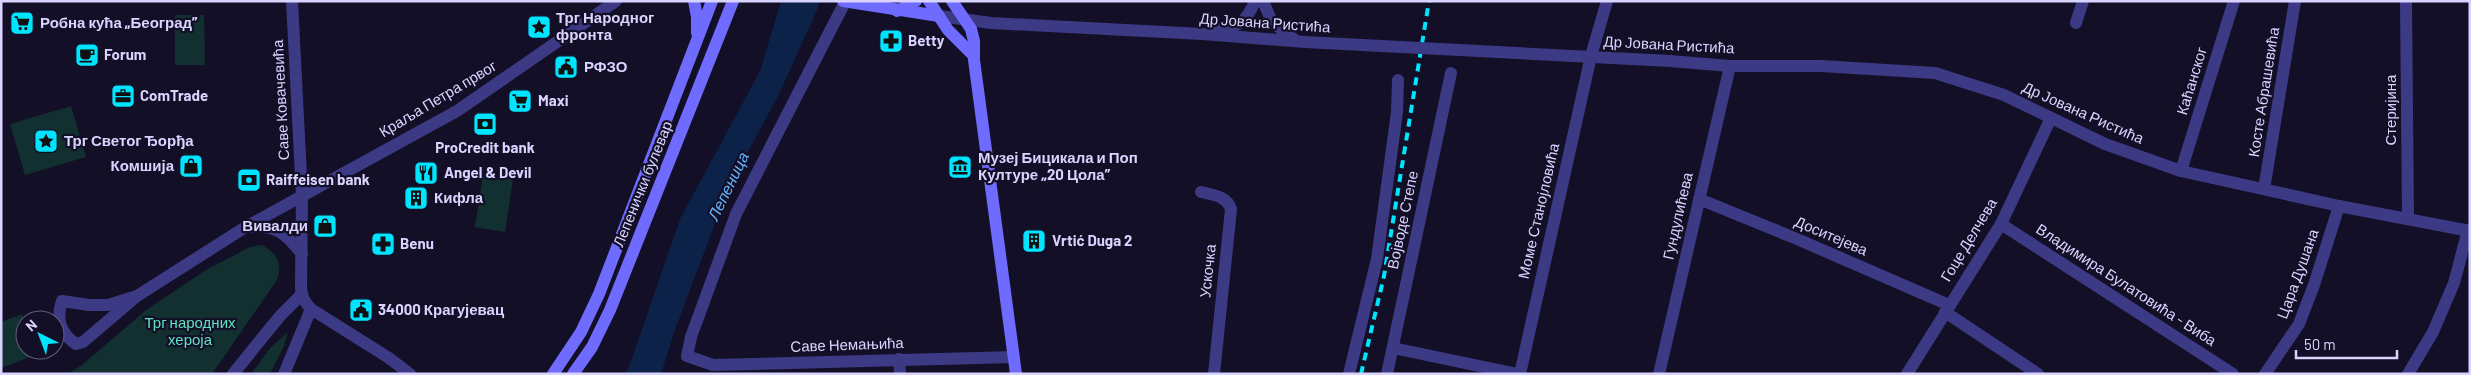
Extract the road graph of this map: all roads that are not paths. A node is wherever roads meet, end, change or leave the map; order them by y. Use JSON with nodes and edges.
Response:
{"nodes":[{"id":1,"x":292,"y":1,"type":"edge"},
{"id":2,"x":616,"y":1,"type":"edge"},
{"id":3,"x":694,"y":1,"type":"edge"},
{"id":4,"x":712,"y":1,"type":"edge"},
{"id":5,"x":733,"y":1,"type":"edge"},
{"id":6,"x":916,"y":1,"type":"edge"},
{"id":7,"x":929,"y":1,"type":"edge"},
{"id":8,"x":952,"y":1,"type":"edge"},
{"id":9,"x":1255,"y":1,"type":"edge"},
{"id":10,"x":1263,"y":1,"type":"edge"},
{"id":11,"x":1607,"y":1,"type":"edge"},
{"id":12,"x":2083,"y":1,"type":"edge"},
{"id":13,"x":2234,"y":1,"type":"edge"},
{"id":14,"x":2296,"y":1,"type":"edge"},
{"id":15,"x":2406,"y":1,"type":"edge"},
{"id":16,"x":844,"y":2,"type":"edge"},
{"id":17,"x":897,"y":11,"type":"junction"},
{"id":18,"x":939,"y":16,"type":"junction"},
{"id":19,"x":965,"y":20,"type":"junction"},
{"id":20,"x":2076,"y":23,"type":"dead end"},
{"id":21,"x":1202,"y":34,"type":"junction"},
{"id":22,"x":697,"y":40,"type":"junction"},
{"id":23,"x":1300,"y":41,"type":"junction"},
{"id":24,"x":973,"y":55,"type":"junction"},
{"id":25,"x":1730,"y":66,"type":"junction"},
{"id":26,"x":1451,"y":73,"type":"dead end"},
{"id":27,"x":1398,"y":80,"type":"dead end"},
{"id":28,"x":2051,"y":118,"type":"junction"},
{"id":29,"x":2181,"y":171,"type":"junction"},
{"id":30,"x":2264,"y":189,"type":"junction"},
{"id":31,"x":1201,"y":192,"type":"dead end"},
{"id":32,"x":302,"y":196,"type":"junction"},
{"id":33,"x":1699,"y":199,"type":"junction"},
{"id":34,"x":2339,"y":206,"type":"junction"},
{"id":35,"x":2408,"y":219,"type":"junction"},
{"id":36,"x":2000,"y":224,"type":"junction"},
{"id":37,"x":244,"y":228,"type":"junction"},
{"id":38,"x":2469,"y":230,"type":"edge"},
{"id":39,"x":302,"y":254,"type":"junction"},
{"id":40,"x":301,"y":295,"type":"junction"},
{"id":41,"x":137,"y":296,"type":"junction"},
{"id":42,"x":1947,"y":308,"type":"junction"},
{"id":43,"x":311,"y":310,"type":"junction"},
{"id":44,"x":1392,"y":348,"type":"junction"},
{"id":45,"x":1014,"y":357,"type":"junction"},
{"id":46,"x":899,"y":359,"type":"junction"},
{"id":47,"x":819,"y":368,"type":"edge"},
{"id":48,"x":233,"y":374,"type":"edge"},
{"id":49,"x":284,"y":374,"type":"edge"},
{"id":50,"x":410,"y":374,"type":"edge"},
{"id":51,"x":554,"y":374,"type":"edge"},
{"id":52,"x":573,"y":374,"type":"edge"},
{"id":53,"x":900,"y":374,"type":"edge"},
{"id":54,"x":1016,"y":374,"type":"edge"},
{"id":55,"x":1214,"y":374,"type":"edge"},
{"id":56,"x":1349,"y":374,"type":"edge"},
{"id":57,"x":1387,"y":374,"type":"edge"},
{"id":58,"x":1519,"y":374,"type":"edge"},
{"id":59,"x":1659,"y":374,"type":"edge"},
{"id":60,"x":1907,"y":374,"type":"edge"},
{"id":61,"x":2038,"y":374,"type":"edge"},
{"id":62,"x":2233,"y":374,"type":"edge"},
{"id":63,"x":2264,"y":374,"type":"edge"},
{"id":64,"x":2408,"y":374,"type":"edge"}],
"edges":[{"from":1,"to":32,"type":"street","name":"Саве Ковачевића"},
{"from":2,"to":32,"type":"street","name":"Краља Петра првог"},
{"from":3,"to":22,"type":"main road"},
{"from":4,"to":22,"type":"main road","name":"Лепенички булевар"},
{"from":5,"to":52,"type":"main road","name":"Лепенички булевар"},
{"from":6,"to":17,"type":"main road"},
{"from":7,"to":18,"type":"main road"},
{"from":8,"to":19,"type":"main road"},
{"from":9,"to":21,"type":"street"},
{"from":10,"to":23,"type":"street"},
{"from":11,"to":58,"type":"street","name":"Моме Станојловића"},
{"from":12,"to":20,"type":"street"},
{"from":13,"to":29,"type":"street","name":"Каћанског"},
{"from":14,"to":30,"type":"street","name":"Косте Абрашевића"},
{"from":15,"to":35,"type":"street","name":"Стеријина"},
{"from":16,"to":17,"type":"main road","name":"Др Јована Ристића"},
{"from":16,"to":47,"type":"street","name":"Саве Немањића"},
{"from":17,"to":18,"type":"main road","name":"Др Јована Ристића"},
{"from":18,"to":19,"type":"street","name":"Др Јована Ристића"},
{"from":18,"to":24,"type":"main road"},
{"from":19,"to":21,"type":"street","name":"Др Јована Ристића"},
{"from":19,"to":24,"type":"main road"},
{"from":21,"to":23,"type":"street","name":"Др Јована Ристића"},
{"from":22,"to":51,"type":"main road","name":"Лепенички булевар"},
{"from":23,"to":25,"type":"street","name":"Др Јована Ристића","bridge":true},
{"from":24,"to":45,"type":"main road"},
{"from":25,"to":28,"type":"street","name":"Др Јована Ристића"},
{"from":25,"to":33,"type":"street","name":"Гундулићева"},
{"from":26,"to":44,"type":"street","name":"Војводе Степе"},
{"from":27,"to":56,"type":"street","name":"Војводе Степе"},
{"from":28,"to":29,"type":"street","name":"Др Јована Ристића"},
{"from":28,"to":36,"type":"street","name":"Гоце Делчева"},
{"from":29,"to":30,"type":"street","name":"Др Јована Ристића"},
{"from":30,"to":34,"type":"street","name":"Др Јована Ристића"},
{"from":31,"to":55,"type":"street","name":"Ускочка"},
{"from":32,"to":37,"type":"street"},
{"from":32,"to":39,"type":"street"},
{"from":33,"to":42,"type":"street","name":"Доситејева"},
{"from":33,"to":59,"type":"street","name":"Гундулићева"},
{"from":34,"to":35,"type":"street","name":"Др Јована Ристића"},
{"from":34,"to":63,"type":"street","name":"Цара Душана"},
{"from":35,"to":38,"type":"street","name":"Др Јована Ристића"},
{"from":36,"to":42,"type":"street","name":"Гоце Делчева"},
{"from":36,"to":62,"type":"street","name":"Владимира Булатовића - Виба"},
{"from":37,"to":39,"type":"street"},
{"from":37,"to":41,"type":"street"},
{"from":38,"to":64,"type":"street"},
{"from":39,"to":40,"type":"street"},
{"from":40,"to":43,"type":"street"},
{"from":40,"to":48,"type":"street"},
{"from":41,"to":41,"type":"street"},
{"from":42,"to":60,"type":"street","name":"Гоце Делчева"},
{"from":42,"to":61,"type":"street","name":"Доситејева"},
{"from":43,"to":49,"type":"street"},
{"from":43,"to":50,"type":"street"},
{"from":44,"to":57,"type":"street","name":"Војводе Степе"},
{"from":44,"to":58,"type":"street"},
{"from":45,"to":46,"type":"street","name":"Саве Немањића"},
{"from":45,"to":54,"type":"main road"},
{"from":46,"to":47,"type":"street","name":"Саве Немањића"},
{"from":46,"to":53,"type":"street"}]}
